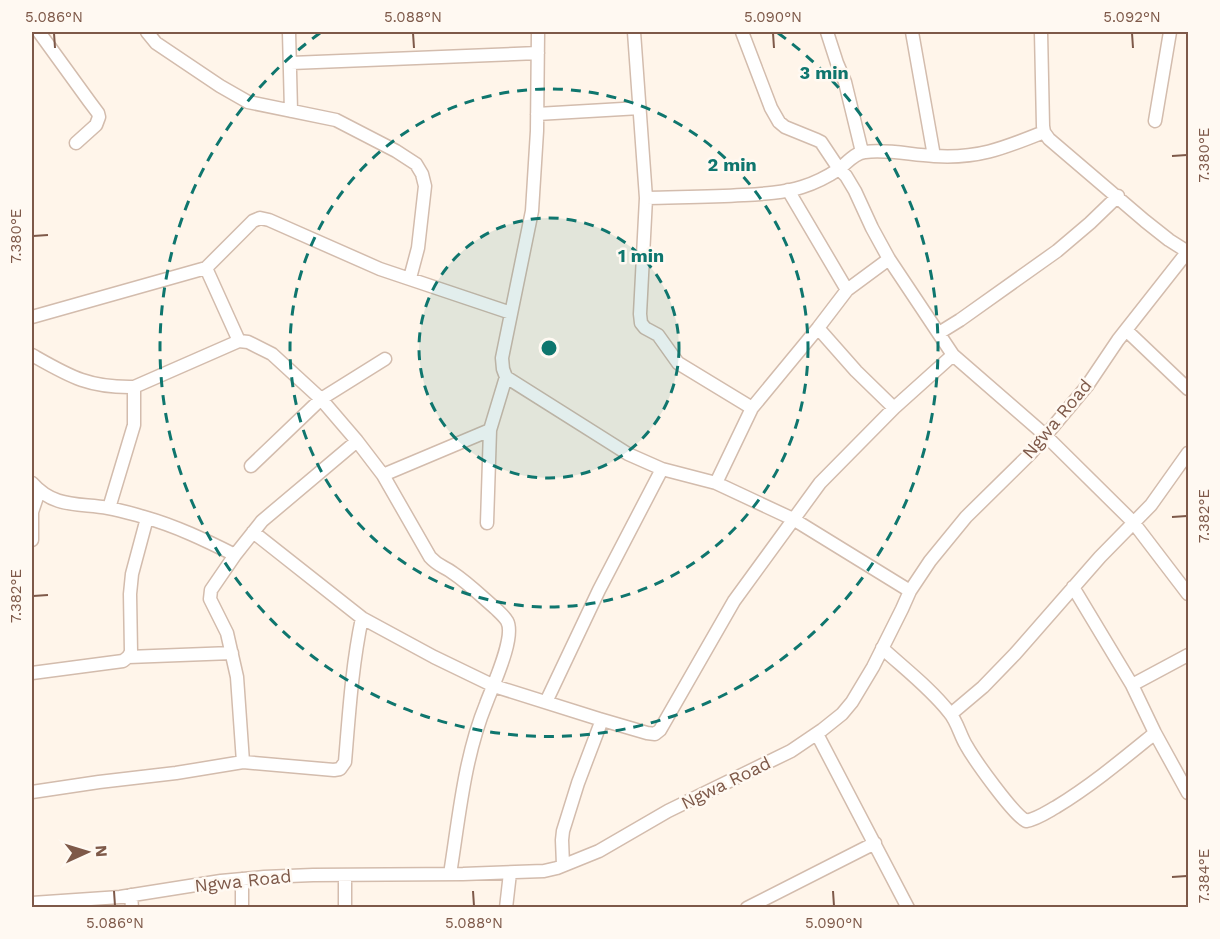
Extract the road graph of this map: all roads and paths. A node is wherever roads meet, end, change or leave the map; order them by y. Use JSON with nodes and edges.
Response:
{"nodes":[{"id":1,"x":39,"y":32,"type":"edge"},
{"id":2,"x":147,"y":32,"type":"edge"},
{"id":3,"x":289,"y":32,"type":"edge"},
{"id":4,"x":538,"y":32,"type":"edge"},
{"id":5,"x":634,"y":32,"type":"edge"},
{"id":6,"x":742,"y":32,"type":"edge"},
{"id":7,"x":827,"y":32,"type":"edge"},
{"id":8,"x":912,"y":32,"type":"edge"},
{"id":9,"x":1041,"y":32,"type":"edge"},
{"id":10,"x":1170,"y":32,"type":"edge"},
{"id":11,"x":538,"y":53,"type":"junction"},
{"id":12,"x":291,"y":63,"type":"junction"},
{"id":13,"x":640,"y":108,"type":"junction"},
{"id":14,"x":291,"y":111,"type":"junction"},
{"id":15,"x":537,"y":114,"type":"junction"},
{"id":16,"x":1155,"y":121,"type":"dead end"},
{"id":17,"x":1044,"y":132,"type":"junction"},
{"id":18,"x":76,"y":143,"type":"dead end"},
{"id":19,"x":862,"y":152,"type":"junction"},
{"id":20,"x":934,"y":156,"type":"junction"},
{"id":21,"x":839,"y":169,"type":"junction"},
{"id":22,"x":788,"y":190,"type":"junction"},
{"id":23,"x":1118,"y":196,"type":"junction"},
{"id":24,"x":646,"y":198,"type":"junction"},
{"id":25,"x":1188,"y":252,"type":"edge"},
{"id":26,"x":890,"y":259,"type":"junction"},
{"id":27,"x":206,"y":268,"type":"junction"},
{"id":28,"x":410,"y":278,"type":"junction"},
{"id":29,"x":847,"y":290,"type":"junction"},
{"id":30,"x":511,"y":314,"type":"junction"},
{"id":31,"x":32,"y":317,"type":"edge"},
{"id":32,"x":818,"y":328,"type":"junction"},
{"id":33,"x":1126,"y":330,"type":"junction"},
{"id":34,"x":939,"y":333,"type":"junction"},
{"id":35,"x":239,"y":341,"type":"junction"},
{"id":36,"x":32,"y":355,"type":"edge"},
{"id":37,"x":953,"y":355,"type":"junction"},
{"id":38,"x":385,"y":358,"type":"dead end"},
{"id":39,"x":506,"y":377,"type":"junction"},
{"id":40,"x":134,"y":387,"type":"junction"},
{"id":41,"x":1188,"y":389,"type":"edge"},
{"id":42,"x":321,"y":399,"type":"junction"},
{"id":43,"x":752,"y":408,"type":"junction"},
{"id":44,"x":894,"y":408,"type":"junction"},
{"id":45,"x":490,"y":430,"type":"junction"},
{"id":46,"x":1045,"y":435,"type":"junction"},
{"id":47,"x":357,"y":441,"type":"junction"},
{"id":48,"x":1188,"y":453,"type":"edge"},
{"id":49,"x":251,"y":466,"type":"dead end"},
{"id":50,"x":662,"y":469,"type":"junction"},
{"id":51,"x":383,"y":476,"type":"junction"},
{"id":52,"x":716,"y":483,"type":"junction"},
{"id":53,"x":35,"y":487,"type":"edge"},
{"id":54,"x":109,"y":508,"type":"junction"},
{"id":55,"x":147,"y":518,"type":"junction"},
{"id":56,"x":794,"y":519,"type":"junction"},
{"id":57,"x":1133,"y":522,"type":"junction"},
{"id":58,"x":487,"y":523,"type":"dead end"},
{"id":59,"x":254,"y":532,"type":"junction"},
{"id":60,"x":32,"y":540,"type":"edge"},
{"id":61,"x":235,"y":555,"type":"junction"},
{"id":62,"x":1073,"y":587,"type":"junction"},
{"id":63,"x":910,"y":591,"type":"junction"},
{"id":64,"x":1188,"y":594,"type":"edge"},
{"id":65,"x":362,"y":618,"type":"junction"},
{"id":66,"x":882,"y":648,"type":"junction"},
{"id":67,"x":232,"y":653,"type":"junction"},
{"id":68,"x":1188,"y":655,"type":"edge"},
{"id":69,"x":128,"y":657,"type":"junction"},
{"id":70,"x":32,"y":673,"type":"edge"},
{"id":71,"x":1132,"y":685,"type":"junction"},
{"id":72,"x":494,"y":686,"type":"junction"},
{"id":73,"x":546,"y":702,"type":"junction"},
{"id":74,"x":951,"y":714,"type":"junction"},
{"id":75,"x":599,"y":719,"type":"junction"},
{"id":76,"x":1155,"y":733,"type":"junction"},
{"id":77,"x":817,"y":734,"type":"junction"},
{"id":78,"x":243,"y":762,"type":"junction"},
{"id":79,"x":32,"y":792,"type":"edge"},
{"id":80,"x":1188,"y":793,"type":"edge"},
{"id":81,"x":875,"y":843,"type":"junction"},
{"id":82,"x":563,"y":865,"type":"junction"},
{"id":83,"x":510,"y":873,"type":"junction"},
{"id":84,"x":450,"y":874,"type":"junction"},
{"id":85,"x":345,"y":875,"type":"junction"},
{"id":86,"x":242,"y":879,"type":"junction"},
{"id":87,"x":131,"y":901,"type":"edge"},
{"id":88,"x":32,"y":903,"type":"edge"},
{"id":89,"x":52,"y":904,"type":"edge"},
{"id":90,"x":242,"y":908,"type":"edge"},
{"id":91,"x":345,"y":908,"type":"edge"},
{"id":92,"x":506,"y":908,"type":"edge"},
{"id":93,"x":747,"y":908,"type":"edge"},
{"id":94,"x":908,"y":908,"type":"edge"}],
"edges":[{"from":1,"to":18,"type":"street"},
{"from":2,"to":14,"type":"street"},
{"from":3,"to":12,"type":"street"},
{"from":4,"to":11,"type":"street"},
{"from":5,"to":13,"type":"street"},
{"from":6,"to":21,"type":"street"},
{"from":7,"to":19,"type":"street"},
{"from":8,"to":20,"type":"street"},
{"from":9,"to":17,"type":"street"},
{"from":10,"to":16,"type":"street"},
{"from":11,"to":12,"type":"street"},
{"from":11,"to":15,"type":"street"},
{"from":12,"to":14,"type":"street"},
{"from":13,"to":15,"type":"street"},
{"from":13,"to":24,"type":"street"},
{"from":14,"to":28,"type":"street"},
{"from":15,"to":30,"type":"street"},
{"from":17,"to":20,"type":"street"},
{"from":17,"to":23,"type":"street"},
{"from":19,"to":20,"type":"street"},
{"from":19,"to":21,"type":"street"},
{"from":21,"to":22,"type":"street"},
{"from":21,"to":26,"type":"street"},
{"from":22,"to":24,"type":"street"},
{"from":22,"to":29,"type":"street"},
{"from":23,"to":25,"type":"street"},
{"from":23,"to":34,"type":"street"},
{"from":24,"to":43,"type":"street"},
{"from":25,"to":33,"type":"street","name":"Ngwa Road"},
{"from":26,"to":29,"type":"street"},
{"from":26,"to":34,"type":"street"},
{"from":27,"to":28,"type":"street"},
{"from":27,"to":31,"type":"street"},
{"from":27,"to":35,"type":"street"},
{"from":28,"to":30,"type":"street"},
{"from":29,"to":32,"type":"street"},
{"from":30,"to":39,"type":"street"},
{"from":32,"to":43,"type":"street"},
{"from":32,"to":44,"type":"street"},
{"from":33,"to":41,"type":"street"},
{"from":33,"to":46,"type":"street","name":"Ngwa Road"},
{"from":34,"to":37,"type":"street"},
{"from":35,"to":40,"type":"street"},
{"from":35,"to":42,"type":"street"},
{"from":36,"to":40,"type":"street"},
{"from":37,"to":44,"type":"street"},
{"from":37,"to":46,"type":"street"},
{"from":38,"to":42,"type":"street"},
{"from":39,"to":45,"type":"street"},
{"from":39,"to":50,"type":"street"},
{"from":40,"to":54,"type":"street"},
{"from":42,"to":47,"type":"street"},
{"from":42,"to":49,"type":"street"},
{"from":43,"to":52,"type":"street"},
{"from":44,"to":56,"type":"street"},
{"from":45,"to":51,"type":"street"},
{"from":45,"to":58,"type":"street"},
{"from":46,"to":57,"type":"street"},
{"from":46,"to":63,"type":"street","name":"Ngwa Road"},
{"from":47,"to":51,"type":"street"},
{"from":47,"to":59,"type":"street"},
{"from":48,"to":57,"type":"street"},
{"from":50,"to":52,"type":"street"},
{"from":50,"to":73,"type":"street"},
{"from":51,"to":72,"type":"street"},
{"from":52,"to":56,"type":"street"},
{"from":53,"to":54,"type":"street"},
{"from":53,"to":60,"type":"street"},
{"from":54,"to":55,"type":"street"},
{"from":55,"to":61,"type":"street"},
{"from":55,"to":69,"type":"street"},
{"from":56,"to":63,"type":"street"},
{"from":56,"to":75,"type":"street"},
{"from":57,"to":62,"type":"street"},
{"from":57,"to":64,"type":"street"},
{"from":59,"to":61,"type":"street"},
{"from":59,"to":65,"type":"street"},
{"from":61,"to":67,"type":"street"},
{"from":62,"to":71,"type":"street"},
{"from":62,"to":74,"type":"street"},
{"from":63,"to":66,"type":"street","name":"Ngwa Road"},
{"from":65,"to":72,"type":"street"},
{"from":65,"to":78,"type":"street"},
{"from":66,"to":74,"type":"street"},
{"from":66,"to":77,"type":"street","name":"Ngwa Road"},
{"from":67,"to":69,"type":"street"},
{"from":67,"to":78,"type":"street"},
{"from":68,"to":71,"type":"street"},
{"from":69,"to":70,"type":"street"},
{"from":71,"to":76,"type":"street"},
{"from":72,"to":73,"type":"street"},
{"from":72,"to":84,"type":"street"},
{"from":73,"to":75,"type":"street"},
{"from":74,"to":76,"type":"street"},
{"from":75,"to":82,"type":"street"},
{"from":76,"to":80,"type":"street"},
{"from":77,"to":81,"type":"street"},
{"from":77,"to":82,"type":"street","name":"Ngwa Road"},
{"from":78,"to":79,"type":"street"},
{"from":81,"to":93,"type":"street"},
{"from":81,"to":94,"type":"street"},
{"from":82,"to":83,"type":"street","name":"Ngwa Road"},
{"from":83,"to":84,"type":"street","name":"Ngwa Road"},
{"from":83,"to":92,"type":"street"},
{"from":84,"to":85,"type":"street","name":"Ngwa Road"},
{"from":85,"to":86,"type":"street","name":"Ngwa Road"},
{"from":85,"to":91,"type":"street"},
{"from":86,"to":87,"type":"street","name":"Ngwa Road"},
{"from":86,"to":90,"type":"street"},
{"from":87,"to":89,"type":"street","name":"Ngwa Road"},
{"from":88,"to":89,"type":"street","name":"Ngwa Road"}]}
